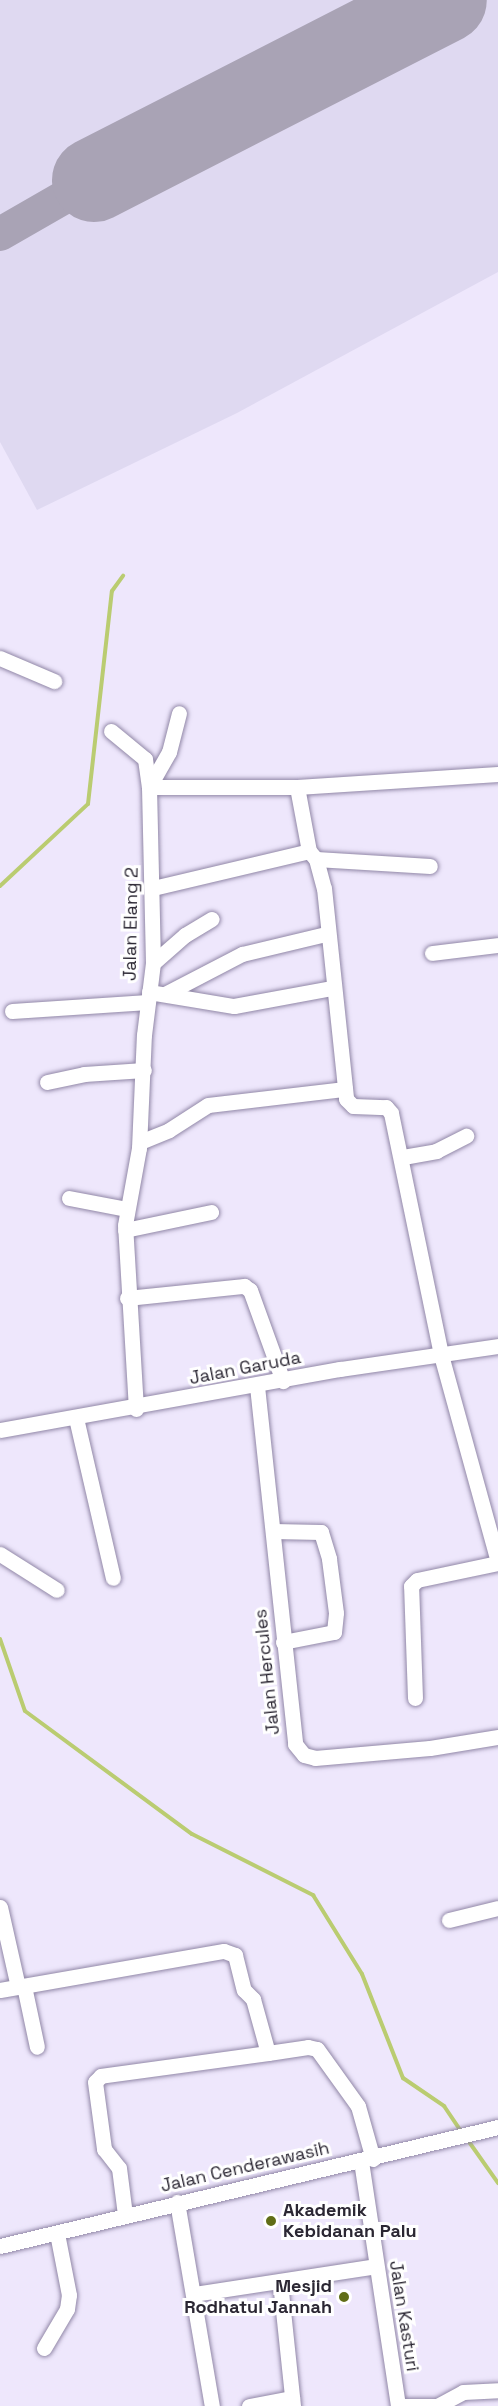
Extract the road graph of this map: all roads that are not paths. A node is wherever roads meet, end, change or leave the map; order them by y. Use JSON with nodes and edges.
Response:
{"nodes":[{"id":1,"x":0,"y":658,"type":"edge"},
{"id":2,"x":54,"y":681,"type":"dead end"},
{"id":3,"x":179,"y":713,"type":"dead end"},
{"id":4,"x":111,"y":731,"type":"dead end"},
{"id":5,"x":497,"y":779,"type":"edge"},
{"id":6,"x":149,"y":787,"type":"junction"},
{"id":7,"x":297,"y":787,"type":"junction"},
{"id":8,"x":312,"y":855,"type":"junction"},
{"id":9,"x":430,"y":866,"type":"dead end"},
{"id":10,"x":153,"y":888,"type":"junction"},
{"id":11,"x":212,"y":919,"type":"dead end"},
{"id":12,"x":326,"y":934,"type":"junction"},
{"id":13,"x":498,"y":945,"type":"edge"},
{"id":14,"x":432,"y":953,"type":"dead end"},
{"id":15,"x":153,"y":963,"type":"junction"},
{"id":16,"x":332,"y":988,"type":"junction"},
{"id":17,"x":154,"y":996,"type":"junction"},
{"id":18,"x":12,"y":1011,"type":"dead end"},
{"id":19,"x":144,"y":1070,"type":"junction"},
{"id":20,"x":47,"y":1082,"type":"dead end"},
{"id":21,"x":345,"y":1089,"type":"junction"},
{"id":22,"x":466,"y":1136,"type":"dead end"},
{"id":23,"x":140,"y":1142,"type":"junction"},
{"id":24,"x":404,"y":1157,"type":"junction"},
{"id":25,"x":69,"y":1198,"type":"dead end"},
{"id":26,"x":126,"y":1209,"type":"junction"},
{"id":27,"x":211,"y":1212,"type":"dead end"},
{"id":28,"x":125,"y":1230,"type":"junction"},
{"id":29,"x":127,"y":1298,"type":"junction"},
{"id":30,"x":498,"y":1346,"type":"edge"},
{"id":31,"x":441,"y":1355,"type":"junction"},
{"id":32,"x":283,"y":1381,"type":"junction"},
{"id":33,"x":257,"y":1386,"type":"junction"},
{"id":34,"x":136,"y":1409,"type":"junction"},
{"id":35,"x":76,"y":1418,"type":"junction"},
{"id":36,"x":0,"y":1430,"type":"edge"},
{"id":37,"x":273,"y":1531,"type":"junction"},
{"id":38,"x":0,"y":1554,"type":"edge"},
{"id":39,"x":498,"y":1562,"type":"edge"},
{"id":40,"x":113,"y":1578,"type":"dead end"},
{"id":41,"x":57,"y":1590,"type":"dead end"},
{"id":42,"x":283,"y":1642,"type":"junction"},
{"id":43,"x":415,"y":1698,"type":"dead end"},
{"id":44,"x":498,"y":1737,"type":"edge"},
{"id":45,"x":0,"y":1907,"type":"edge"},
{"id":46,"x":498,"y":1908,"type":"edge"},
{"id":47,"x":449,"y":1920,"type":"dead end"},
{"id":48,"x":21,"y":1987,"type":"junction"},
{"id":49,"x":0,"y":1990,"type":"edge"},
{"id":50,"x":37,"y":2048,"type":"dead end"},
{"id":51,"x":268,"y":2053,"type":"junction"},
{"id":52,"x":494,"y":2128,"type":"edge"},
{"id":53,"x":367,"y":2160,"type":"junction"},
{"id":54,"x":177,"y":2202,"type":"junction"},
{"id":55,"x":125,"y":2216,"type":"junction"},
{"id":56,"x":57,"y":2233,"type":"junction"},
{"id":57,"x":0,"y":2246,"type":"edge"},
{"id":58,"x":376,"y":2266,"type":"junction"},
{"id":59,"x":280,"y":2282,"type":"junction"},
{"id":60,"x":194,"y":2294,"type":"junction"},
{"id":61,"x":45,"y":2348,"type":"dead end"},
{"id":62,"x":498,"y":2390,"type":"edge"},
{"id":63,"x":293,"y":2402,"type":"edge"},
{"id":64,"x":212,"y":2406,"type":"edge"},
{"id":65,"x":249,"y":2406,"type":"edge"},
{"id":66,"x":398,"y":2406,"type":"edge"},
{"id":67,"x":402,"y":2406,"type":"edge"},
{"id":68,"x":437,"y":2406,"type":"edge"}],
"edges":[{"from":1,"to":2,"type":"street"},
{"from":3,"to":6,"type":"street"},
{"from":4,"to":6,"type":"street","name":"Jalan Elang 2"},
{"from":5,"to":7,"type":"street"},
{"from":6,"to":7,"type":"street"},
{"from":6,"to":10,"type":"street","name":"Jalan Elang 2"},
{"from":7,"to":8,"type":"street"},
{"from":8,"to":9,"type":"street"},
{"from":8,"to":10,"type":"street"},
{"from":8,"to":12,"type":"street"},
{"from":10,"to":15,"type":"street","name":"Jalan Elang 2"},
{"from":11,"to":15,"type":"street"},
{"from":12,"to":16,"type":"street"},
{"from":12,"to":17,"type":"street"},
{"from":13,"to":14,"type":"street"},
{"from":15,"to":17,"type":"street","name":"Jalan Elang 2"},
{"from":16,"to":17,"type":"street"},
{"from":16,"to":21,"type":"street"},
{"from":17,"to":18,"type":"street"},
{"from":17,"to":19,"type":"street","name":"Jalan Elang 2"},
{"from":19,"to":20,"type":"street"},
{"from":19,"to":23,"type":"street","name":"Jalan Elang 2"},
{"from":21,"to":23,"type":"street"},
{"from":21,"to":24,"type":"street"},
{"from":22,"to":24,"type":"street"},
{"from":23,"to":26,"type":"street","name":"Jalan Elang 2"},
{"from":24,"to":31,"type":"street"},
{"from":25,"to":26,"type":"street"},
{"from":26,"to":28,"type":"street","name":"Jalan Elang 2"},
{"from":27,"to":28,"type":"street"},
{"from":28,"to":29,"type":"street","name":"Jalan Elang 2"},
{"from":29,"to":32,"type":"street"},
{"from":29,"to":34,"type":"street","name":"Jalan Elang 2"},
{"from":30,"to":31,"type":"street","name":"Jalan Garuda"},
{"from":31,"to":32,"type":"street","name":"Jalan Garuda"},
{"from":31,"to":39,"type":"street"},
{"from":32,"to":33,"type":"street","name":"Jalan Garuda"},
{"from":33,"to":34,"type":"street","name":"Jalan Garuda"},
{"from":33,"to":37,"type":"street","name":"Jalan Hercules"},
{"from":34,"to":35,"type":"street","name":"Jalan Garuda"},
{"from":35,"to":36,"type":"street","name":"Jalan Garuda"},
{"from":35,"to":40,"type":"street"},
{"from":37,"to":42,"type":"street","name":"Jalan Hercules"},
{"from":37,"to":42,"type":"street"},
{"from":38,"to":41,"type":"street"},
{"from":39,"to":43,"type":"street"},
{"from":42,"to":44,"type":"street","name":"Jalan Hercules"},
{"from":45,"to":48,"type":"street"},
{"from":46,"to":47,"type":"street"},
{"from":48,"to":49,"type":"street"},
{"from":48,"to":50,"type":"street"},
{"from":48,"to":51,"type":"street"},
{"from":51,"to":53,"type":"street","name":"Jalan Kasturi"},
{"from":51,"to":55,"type":"street"},
{"from":52,"to":53,"type":"street","name":"Jalan Cenderawasih"},
{"from":53,"to":54,"type":"street","name":"Jalan Cenderawasih"},
{"from":53,"to":58,"type":"street","name":"Jalan Kasturi"},
{"from":54,"to":55,"type":"street","name":"Jalan Cenderawasih"},
{"from":54,"to":60,"type":"street"},
{"from":55,"to":56,"type":"street","name":"Jalan Cenderawasih"},
{"from":56,"to":57,"type":"street","name":"Jalan Cenderawasih"},
{"from":56,"to":61,"type":"street"},
{"from":58,"to":59,"type":"street"},
{"from":58,"to":66,"type":"street","name":"Jalan Kasturi"},
{"from":59,"to":60,"type":"street"},
{"from":59,"to":63,"type":"street"},
{"from":60,"to":64,"type":"street"},
{"from":62,"to":68,"type":"street"},
{"from":63,"to":65,"type":"street"},
{"from":67,"to":68,"type":"street"}]}
